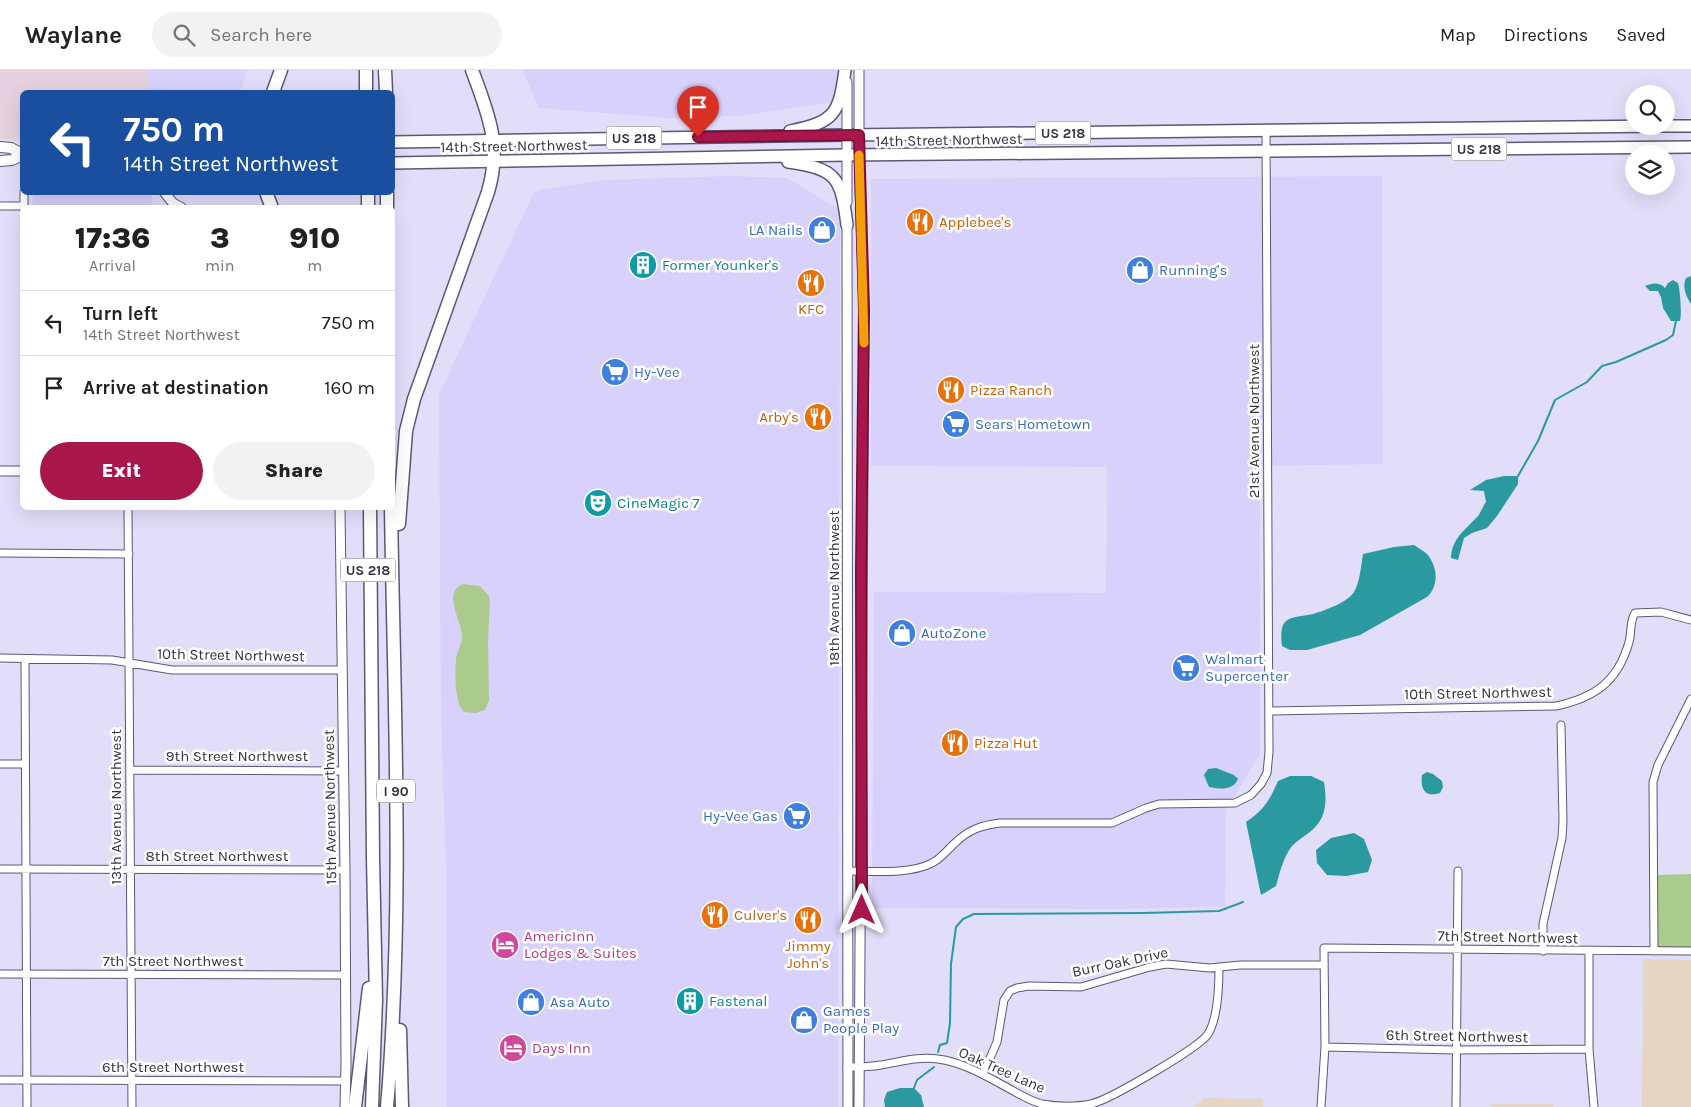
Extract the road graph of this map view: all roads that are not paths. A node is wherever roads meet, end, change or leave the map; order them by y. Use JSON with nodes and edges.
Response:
{"nodes":[{"id":1,"x":281,"y":70,"type":"edge"},
{"id":2,"x":366,"y":70,"type":"edge"},
{"id":3,"x":386,"y":70,"type":"edge"},
{"id":4,"x":472,"y":70,"type":"edge"},
{"id":5,"x":846,"y":70,"type":"edge"},
{"id":6,"x":859,"y":70,"type":"edge"},
{"id":7,"x":274,"y":90,"type":"edge"},
{"id":8,"x":366,"y":90,"type":"edge"},
{"id":9,"x":386,"y":90,"type":"edge"},
{"id":10,"x":1625,"y":126,"type":"edge"},
{"id":11,"x":1675,"y":126,"type":"edge"},
{"id":12,"x":1691,"y":126,"type":"edge"},
{"id":13,"x":1266,"y":130,"type":"junction"},
{"id":14,"x":846,"y":135,"type":"junction"},
{"id":15,"x":859,"y":135,"type":"junction"},
{"id":16,"x":734,"y":137,"type":"junction"},
{"id":17,"x":494,"y":140,"type":"junction"},
{"id":18,"x":395,"y":142,"type":"edge"},
{"id":19,"x":0,"y":147,"type":"edge"},
{"id":20,"x":1691,"y":147,"type":"edge"},
{"id":21,"x":1266,"y":151,"type":"junction"},
{"id":22,"x":20,"y":153,"type":"edge"},
{"id":23,"x":20,"y":155,"type":"edge"},
{"id":24,"x":846,"y":156,"type":"junction"},
{"id":25,"x":859,"y":156,"type":"junction"},
{"id":26,"x":734,"y":157,"type":"junction"},
{"id":27,"x":0,"y":160,"type":"edge"},
{"id":28,"x":494,"y":160,"type":"junction"},
{"id":29,"x":395,"y":163,"type":"edge"},
{"id":30,"x":166,"y":195,"type":"edge"},
{"id":31,"x":177,"y":205,"type":"edge"},
{"id":32,"x":0,"y":206,"type":"edge"},
{"id":33,"x":20,"y":207,"type":"edge"},
{"id":34,"x":847,"y":225,"type":"junction"},
{"id":35,"x":0,"y":471,"type":"edge"},
{"id":36,"x":20,"y":471,"type":"edge"},
{"id":37,"x":128,"y":510,"type":"edge"},
{"id":38,"x":340,"y":510,"type":"edge"},
{"id":39,"x":364,"y":510,"type":"edge"},
{"id":40,"x":370,"y":510,"type":"edge"},
{"id":41,"x":391,"y":510,"type":"edge"},
{"id":42,"x":0,"y":554,"type":"edge"},
{"id":43,"x":129,"y":554,"type":"junction"},
{"id":44,"x":1691,"y":620,"type":"edge"},
{"id":45,"x":371,"y":632,"type":"junction"},
{"id":46,"x":393,"y":632,"type":"junction"},
{"id":47,"x":0,"y":658,"type":"edge"},
{"id":48,"x":25,"y":658,"type":"junction"},
{"id":49,"x":129,"y":662,"type":"junction"},
{"id":50,"x":342,"y":670,"type":"junction"},
{"id":51,"x":1691,"y":699,"type":"edge"},
{"id":52,"x":1269,"y":711,"type":"junction"},
{"id":53,"x":1561,"y":725,"type":"dead end"},
{"id":54,"x":0,"y":764,"type":"edge"},
{"id":55,"x":25,"y":764,"type":"junction"},
{"id":56,"x":130,"y":770,"type":"junction"},
{"id":57,"x":343,"y":771,"type":"junction"},
{"id":58,"x":0,"y":869,"type":"edge"},
{"id":59,"x":26,"y":869,"type":"junction"},
{"id":60,"x":131,"y":869,"type":"junction"},
{"id":61,"x":345,"y":870,"type":"junction"},
{"id":62,"x":847,"y":871,"type":"junction"},
{"id":63,"x":862,"y":871,"type":"junction"},
{"id":64,"x":1458,"y":871,"type":"dead end"},
{"id":65,"x":375,"y":931,"type":"junction"},
{"id":66,"x":396,"y":950,"type":"junction"},
{"id":67,"x":1458,"y":950,"type":"junction"},
{"id":68,"x":1543,"y":951,"type":"junction"},
{"id":69,"x":1589,"y":951,"type":"junction"},
{"id":70,"x":1654,"y":951,"type":"junction"},
{"id":71,"x":1691,"y":951,"type":"edge"},
{"id":72,"x":1324,"y":965,"type":"junction"},
{"id":73,"x":1218,"y":967,"type":"junction"},
{"id":74,"x":0,"y":974,"type":"edge"},
{"id":75,"x":27,"y":974,"type":"junction"},
{"id":76,"x":132,"y":975,"type":"junction"},
{"id":77,"x":345,"y":975,"type":"junction"},
{"id":78,"x":1325,"y":1047,"type":"junction"},
{"id":79,"x":1589,"y":1049,"type":"junction"},
{"id":80,"x":1456,"y":1050,"type":"junction"},
{"id":81,"x":847,"y":1067,"type":"junction"},
{"id":82,"x":860,"y":1067,"type":"junction"},
{"id":83,"x":983,"y":1074,"type":"junction"},
{"id":84,"x":0,"y":1080,"type":"edge"},
{"id":85,"x":27,"y":1080,"type":"junction"},
{"id":86,"x":132,"y":1080,"type":"junction"},
{"id":87,"x":346,"y":1081,"type":"junction"},
{"id":88,"x":27,"y":1107,"type":"edge"},
{"id":89,"x":132,"y":1107,"type":"edge"},
{"id":90,"x":344,"y":1107,"type":"edge"},
{"id":91,"x":355,"y":1107,"type":"edge"},
{"id":92,"x":372,"y":1107,"type":"edge"},
{"id":93,"x":387,"y":1107,"type":"edge"},
{"id":94,"x":402,"y":1107,"type":"edge"},
{"id":95,"x":848,"y":1107,"type":"edge"},
{"id":96,"x":859,"y":1107,"type":"edge"},
{"id":97,"x":1321,"y":1107,"type":"edge"},
{"id":98,"x":1456,"y":1107,"type":"edge"},
{"id":99,"x":1594,"y":1107,"type":"edge"}],
"edges":[{"from":1,"to":7,"type":"highway"},
{"from":2,"to":8,"type":"highway"},
{"from":3,"to":9,"type":"highway"},
{"from":4,"to":17,"type":"highway"},
{"from":5,"to":14,"type":"street","name":"18th Avenue Northwest"},
{"from":5,"to":16,"type":"main road"},
{"from":6,"to":15,"type":"street","name":"18th Avenue Northwest"},
{"from":10,"to":13,"type":"main road","number":"US 218"},
{"from":11,"to":12,"type":"main road","number":"US 218"},
{"from":13,"to":15,"type":"main road","name":"14th Street Northwest","number":"US 218"},
{"from":13,"to":21,"type":"street","name":"21st Avenue Northwest"},
{"from":14,"to":15,"type":"main road","name":"14th Street Northwest","number":"US 218"},
{"from":14,"to":16,"type":"main road","name":"14th Street Northwest","number":"US 218"},
{"from":14,"to":24,"type":"street","name":"18th Avenue Northwest"},
{"from":15,"to":25,"type":"street","name":"18th Avenue Northwest"},
{"from":16,"to":17,"type":"main road","name":"14th Street Northwest","number":"US 218"},
{"from":17,"to":18,"type":"main road","name":"14th Street Northwest","number":"US 218"},
{"from":17,"to":28,"type":"highway"},
{"from":19,"to":22,"type":"main road"},
{"from":20,"to":21,"type":"main road","number":"US 218"},
{"from":21,"to":25,"type":"main road","name":"14th Street Northwest","number":"US 218"},
{"from":21,"to":52,"type":"street","name":"21st Avenue Northwest"},
{"from":23,"to":27,"type":"main road"},
{"from":24,"to":25,"type":"main road","name":"14th Street Northwest","number":"US 218"},
{"from":24,"to":26,"type":"main road","name":"14th Street Northwest","number":"US 218"},
{"from":24,"to":34,"type":"street","name":"18th Avenue Northwest"},
{"from":25,"to":63,"type":"street","name":"18th Avenue Northwest"},
{"from":26,"to":28,"type":"main road","name":"14th Street Northwest","number":"US 218"},
{"from":26,"to":34,"type":"main road"},
{"from":28,"to":29,"type":"main road","name":"14th Street Northwest"},
{"from":28,"to":46,"type":"highway","number":"US 218"},
{"from":30,"to":31,"type":"street"},
{"from":32,"to":33,"type":"street"},
{"from":34,"to":62,"type":"street","name":"18th Avenue Northwest"},
{"from":35,"to":36,"type":"street"},
{"from":37,"to":43,"type":"street","name":"13th Avenue Northwest"},
{"from":38,"to":50,"type":"street","name":"15th Avenue Northwest"},
{"from":39,"to":45,"type":"highway","number":"US 218"},
{"from":40,"to":45,"type":"highway","number":"I 90"},
{"from":41,"to":46,"type":"highway","number":"I 90"},
{"from":42,"to":43,"type":"street"},
{"from":43,"to":49,"type":"street","name":"13th Avenue Northwest"},
{"from":44,"to":52,"type":"street","name":"10th Street Northwest"},
{"from":45,"to":65,"type":"highway","number":"I 90"},
{"from":46,"to":66,"type":"highway","number":"I 90"},
{"from":47,"to":48,"type":"street","name":"10th Street Northwest"},
{"from":48,"to":49,"type":"street","name":"10th Street Northwest"},
{"from":48,"to":55,"type":"street"},
{"from":49,"to":50,"type":"street","name":"10th Street Northwest"},
{"from":49,"to":56,"type":"street","name":"13th Avenue Northwest"},
{"from":50,"to":57,"type":"street","name":"15th Avenue Northwest"},
{"from":51,"to":70,"type":"street"},
{"from":52,"to":63,"type":"street"},
{"from":53,"to":68,"type":"street"},
{"from":54,"to":55,"type":"street"},
{"from":55,"to":59,"type":"street"},
{"from":56,"to":57,"type":"street","name":"9th Street Northwest"},
{"from":56,"to":60,"type":"street","name":"13th Avenue Northwest"},
{"from":57,"to":61,"type":"street","name":"15th Avenue Northwest"},
{"from":58,"to":59,"type":"street","name":"8th Street Northwest"},
{"from":59,"to":60,"type":"street","name":"8th Street Northwest"},
{"from":59,"to":75,"type":"street"},
{"from":60,"to":61,"type":"street","name":"8th Street Northwest"},
{"from":60,"to":76,"type":"street","name":"13th Avenue Northwest"},
{"from":61,"to":77,"type":"street","name":"15th Avenue Northwest"},
{"from":62,"to":63,"type":"street"},
{"from":62,"to":81,"type":"street","name":"18th Avenue Northwest"},
{"from":63,"to":82,"type":"street","name":"18th Avenue Northwest"},
{"from":64,"to":67,"type":"street"},
{"from":65,"to":91,"type":"highway"},
{"from":65,"to":92,"type":"highway","number":"I 90"},
{"from":66,"to":93,"type":"highway","number":"I 90"},
{"from":66,"to":94,"type":"highway"},
{"from":67,"to":68,"type":"street","name":"7th Street Northwest"},
{"from":67,"to":72,"type":"street","name":"7th Street Northwest"},
{"from":67,"to":80,"type":"street"},
{"from":68,"to":69,"type":"street","name":"7th Street Northwest"},
{"from":69,"to":70,"type":"street","name":"7th Street Northwest"},
{"from":69,"to":79,"type":"street"},
{"from":70,"to":71,"type":"street","name":"7th Street Northwest"},
{"from":72,"to":73,"type":"street","name":"Burr Oak Drive"},
{"from":72,"to":78,"type":"street"},
{"from":73,"to":83,"type":"street","name":"Burr Oak Drive"},
{"from":73,"to":83,"type":"street","name":"Oak Tree Lane"},
{"from":74,"to":75,"type":"street","name":"7th Street Northwest"},
{"from":75,"to":76,"type":"street","name":"7th Street Northwest"},
{"from":75,"to":85,"type":"street"},
{"from":76,"to":77,"type":"street","name":"7th Street Northwest"},
{"from":76,"to":86,"type":"street","name":"13th Avenue Northwest"},
{"from":77,"to":87,"type":"street","name":"15th Avenue Northwest"},
{"from":78,"to":80,"type":"street","name":"6th Street Northwest"},
{"from":78,"to":97,"type":"street"},
{"from":79,"to":80,"type":"street","name":"6th Street Northwest"},
{"from":79,"to":99,"type":"street"},
{"from":80,"to":98,"type":"street"},
{"from":81,"to":82,"type":"street","name":"Oak Tree Lane"},
{"from":81,"to":95,"type":"street","name":"18th Avenue Northwest"},
{"from":82,"to":83,"type":"street","name":"Oak Tree Lane"},
{"from":82,"to":96,"type":"street","name":"18th Avenue Northwest"},
{"from":84,"to":85,"type":"street","name":"6th Street Northwest"},
{"from":85,"to":86,"type":"street","name":"6th Street Northwest"},
{"from":85,"to":88,"type":"street"},
{"from":86,"to":87,"type":"street","name":"6th Street Northwest"},
{"from":86,"to":89,"type":"street","name":"13th Avenue Northwest"},
{"from":87,"to":90,"type":"street","name":"15th Avenue Northwest"}]}
